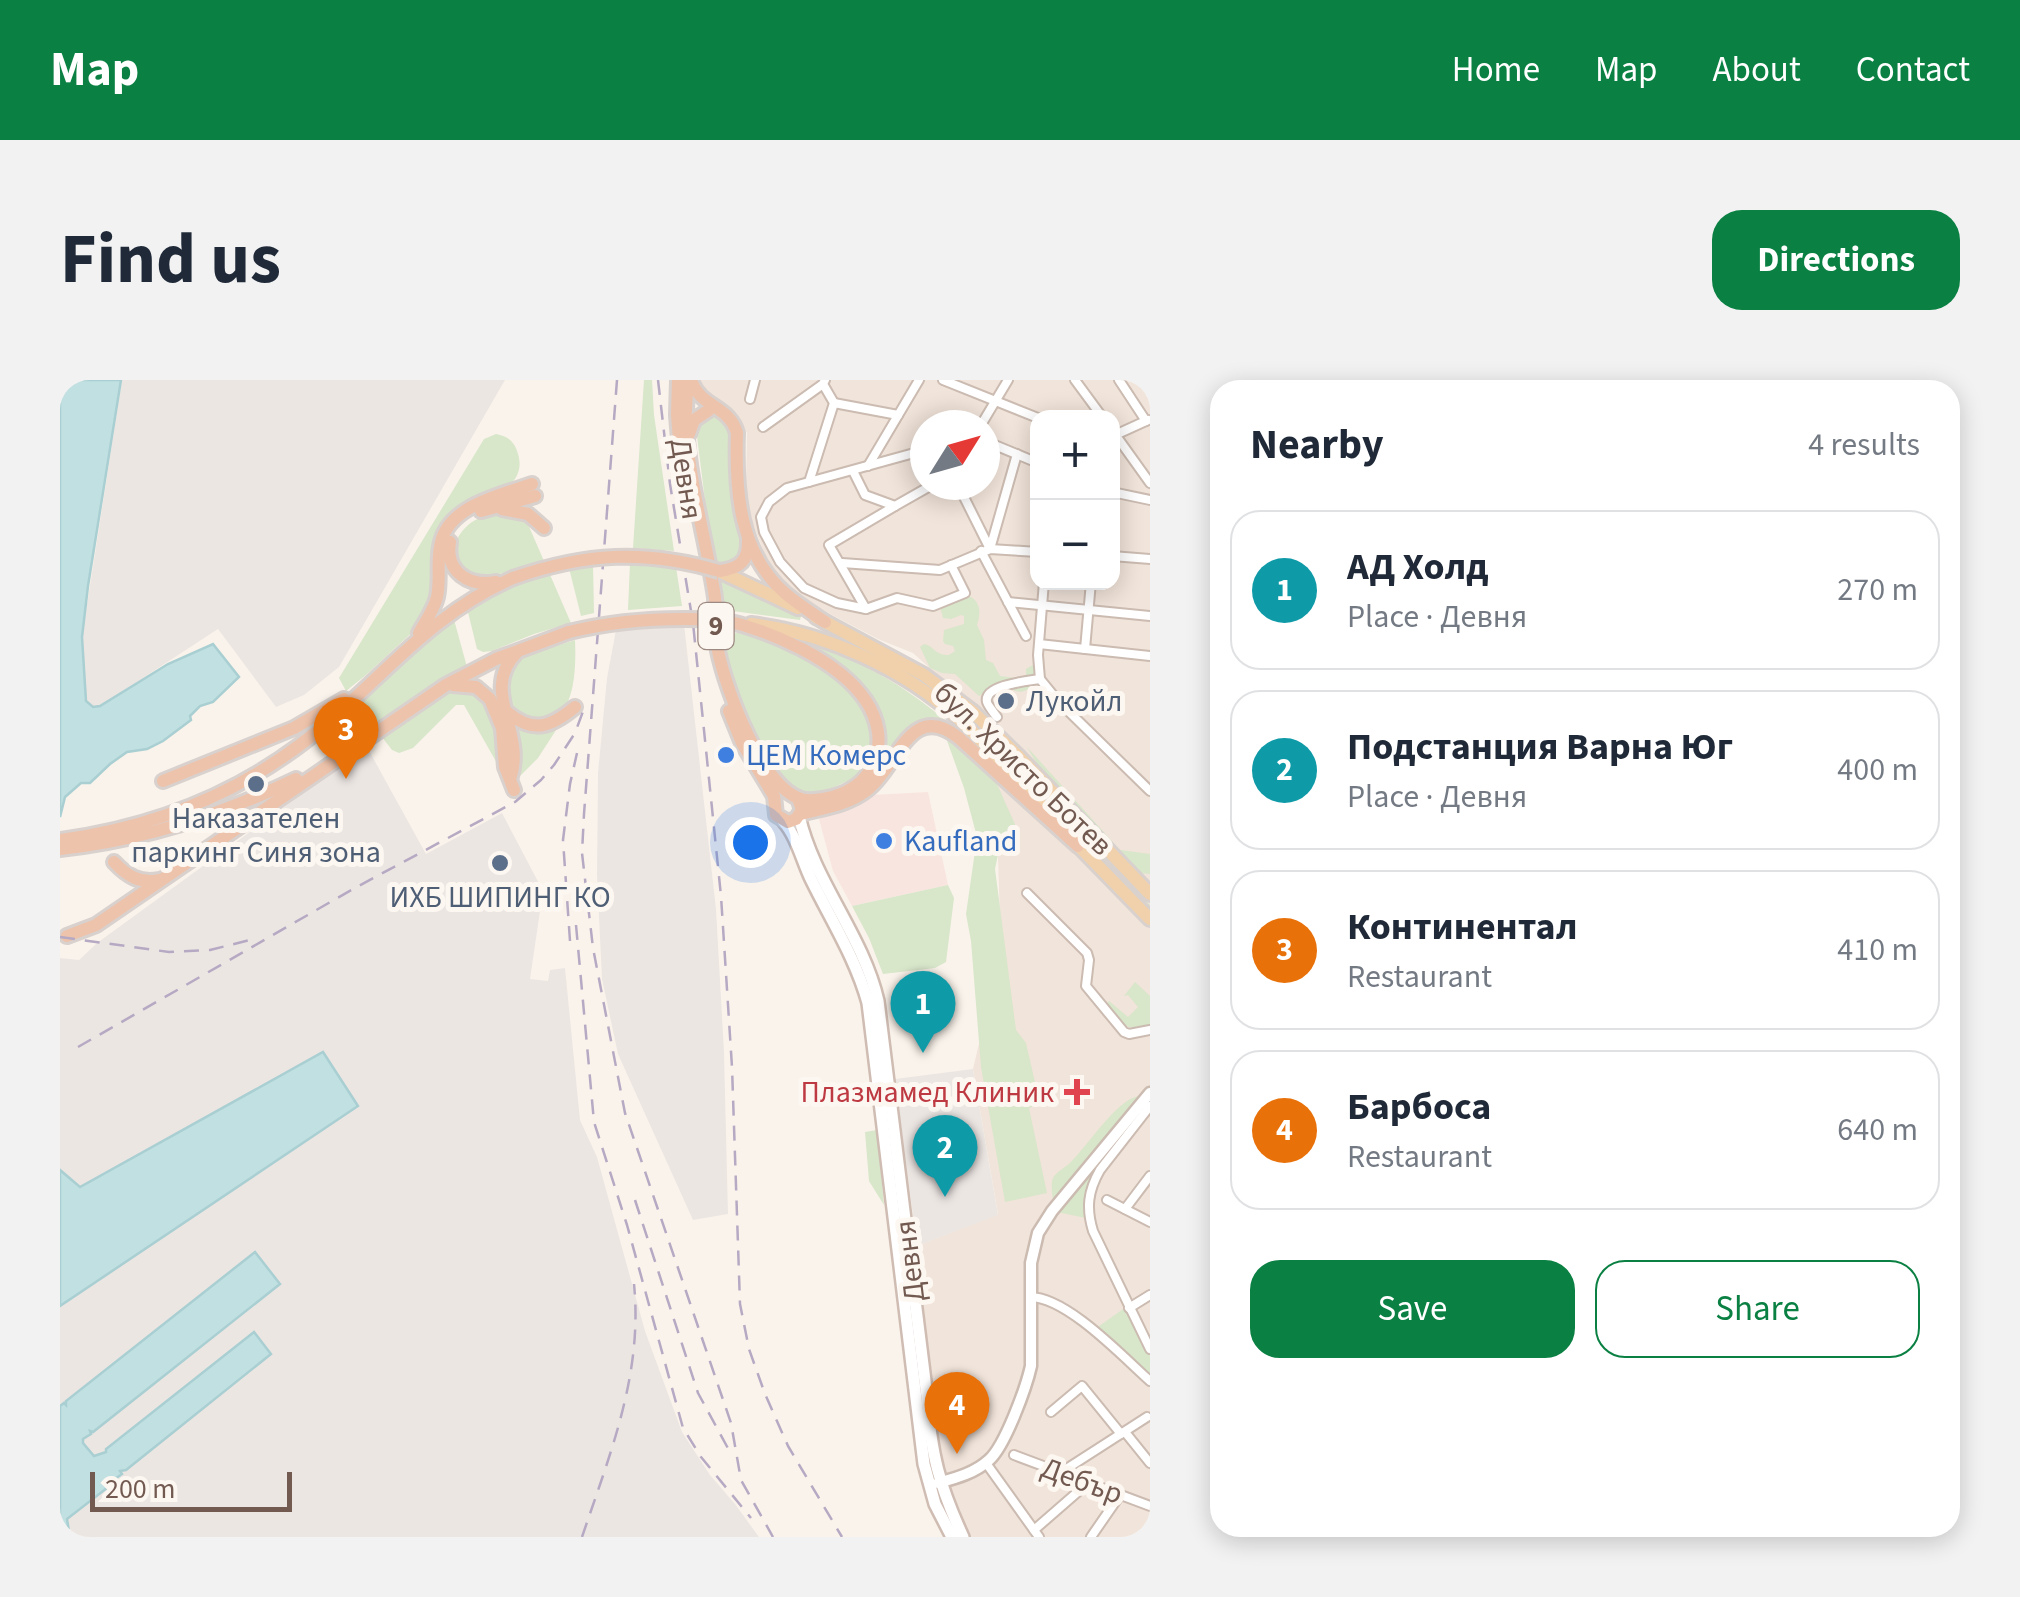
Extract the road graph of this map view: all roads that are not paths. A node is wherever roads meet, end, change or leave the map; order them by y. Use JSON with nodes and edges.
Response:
{"nodes":[{"id":1,"x":690,"y":380,"type":"edge"},
{"id":2,"x":755,"y":380,"type":"edge"},
{"id":3,"x":919,"y":380,"type":"edge"},
{"id":4,"x":943,"y":380,"type":"edge"},
{"id":5,"x":1008,"y":380,"type":"edge"},
{"id":6,"x":1075,"y":380,"type":"edge"},
{"id":7,"x":1119,"y":380,"type":"edge"},
{"id":8,"x":824,"y":382,"type":"edge"},
{"id":9,"x":750,"y":399,"type":"dead end"},
{"id":10,"x":682,"y":401,"type":"edge"},
{"id":11,"x":994,"y":401,"type":"junction"},
{"id":12,"x":834,"y":403,"type":"junction"},
{"id":13,"x":713,"y":408,"type":"junction"},
{"id":14,"x":989,"y":410,"type":"edge"},
{"id":15,"x":1097,"y":410,"type":"edge"},
{"id":16,"x":898,"y":415,"type":"junction"},
{"id":17,"x":1030,"y":415,"type":"edge"},
{"id":18,"x":1148,"y":420,"type":"edge"},
{"id":19,"x":762,"y":427,"type":"dead end"},
{"id":20,"x":1120,"y":432,"type":"edge"},
{"id":21,"x":687,"y":441,"type":"junction"},
{"id":22,"x":1120,"y":442,"type":"edge"},
{"id":23,"x":1000,"y":447,"type":"edge"},
{"id":24,"x":910,"y":454,"type":"edge"},
{"id":25,"x":1017,"y":454,"type":"junction"},
{"id":26,"x":1030,"y":459,"type":"edge"},
{"id":27,"x":868,"y":466,"type":"junction"},
{"id":28,"x":852,"y":471,"type":"junction"},
{"id":29,"x":809,"y":482,"type":"junction"},
{"id":30,"x":1150,"y":483,"type":"edge"},
{"id":31,"x":1120,"y":494,"type":"edge"},
{"id":32,"x":910,"y":497,"type":"edge"},
{"id":33,"x":964,"y":500,"type":"edge"},
{"id":34,"x":1150,"y":500,"type":"edge"},
{"id":35,"x":895,"y":506,"type":"junction"},
{"id":36,"x":490,"y":508,"type":"junction"},
{"id":37,"x":544,"y":528,"type":"dead end"},
{"id":38,"x":748,"y":537,"type":"junction"},
{"id":39,"x":986,"y":550,"type":"junction"},
{"id":40,"x":1030,"y":552,"type":"edge"},
{"id":41,"x":1120,"y":557,"type":"edge"},
{"id":42,"x":1150,"y":559,"type":"edge"},
{"id":43,"x":842,"y":564,"type":"junction"},
{"id":44,"x":951,"y":565,"type":"junction"},
{"id":45,"x":718,"y":571,"type":"junction"},
{"id":46,"x":511,"y":579,"type":"junction"},
{"id":47,"x":1044,"y":590,"type":"edge"},
{"id":48,"x":1090,"y":590,"type":"edge"},
{"id":49,"x":1008,"y":602,"type":"junction"},
{"id":50,"x":1043,"y":605,"type":"junction"},
{"id":51,"x":866,"y":609,"type":"junction"},
{"id":52,"x":1089,"y":610,"type":"junction"},
{"id":53,"x":1150,"y":616,"type":"edge"},
{"id":54,"x":726,"y":620,"type":"junction"},
{"id":55,"x":825,"y":622,"type":"junction"},
{"id":56,"x":1026,"y":636,"type":"dead end"},
{"id":57,"x":413,"y":642,"type":"junction"},
{"id":58,"x":1039,"y":644,"type":"junction"},
{"id":59,"x":523,"y":648,"type":"junction"},
{"id":60,"x":1085,"y":649,"type":"junction"},
{"id":61,"x":1150,"y":656,"type":"edge"},
{"id":62,"x":1040,"y":678,"type":"junction"},
{"id":63,"x":371,"y":681,"type":"junction"},
{"id":64,"x":446,"y":686,"type":"junction"},
{"id":65,"x":575,"y":707,"type":"dead end"},
{"id":66,"x":505,"y":710,"type":"junction"},
{"id":67,"x":997,"y":717,"type":"dead end"},
{"id":68,"x":331,"y":763,"type":"junction"},
{"id":69,"x":163,"y":782,"type":"dead end"},
{"id":70,"x":1150,"y":791,"type":"edge"},
{"id":71,"x":794,"y":796,"type":"junction"},
{"id":72,"x":776,"y":800,"type":"junction"},
{"id":73,"x":800,"y":815,"type":"junction"},
{"id":74,"x":783,"y":821,"type":"junction"},
{"id":75,"x":60,"y":840,"type":"edge"},
{"id":76,"x":1078,"y":846,"type":"junction"},
{"id":77,"x":60,"y":849,"type":"edge"},
{"id":78,"x":114,"y":862,"type":"dead end"},
{"id":79,"x":1130,"y":872,"type":"junction"},
{"id":80,"x":166,"y":877,"type":"junction"},
{"id":81,"x":1150,"y":879,"type":"edge"},
{"id":82,"x":1027,"y":893,"type":"dead end"},
{"id":83,"x":1150,"y":894,"type":"edge"},
{"id":84,"x":1150,"y":920,"type":"edge"},
{"id":85,"x":63,"y":936,"type":"edge"},
{"id":86,"x":1150,"y":1030,"type":"edge"},
{"id":87,"x":1150,"y":1093,"type":"edge"},
{"id":88,"x":1150,"y":1106,"type":"edge"},
{"id":89,"x":1150,"y":1176,"type":"edge"},
{"id":90,"x":1108,"y":1200,"type":"dead end"},
{"id":91,"x":1125,"y":1209,"type":"junction"},
{"id":92,"x":1150,"y":1222,"type":"edge"},
{"id":93,"x":1150,"y":1295,"type":"edge"},
{"id":94,"x":1030,"y":1296,"type":"junction"},
{"id":95,"x":1130,"y":1308,"type":"junction"},
{"id":96,"x":1150,"y":1348,"type":"edge"},
{"id":97,"x":1150,"y":1381,"type":"edge"},
{"id":98,"x":1051,"y":1412,"type":"dead end"},
{"id":99,"x":1147,"y":1417,"type":"dead end"},
{"id":100,"x":1123,"y":1433,"type":"junction"},
{"id":101,"x":1014,"y":1455,"type":"dead end"},
{"id":102,"x":986,"y":1463,"type":"junction"},
{"id":103,"x":1150,"y":1463,"type":"edge"},
{"id":104,"x":1060,"y":1473,"type":"junction"},
{"id":105,"x":934,"y":1484,"type":"junction"},
{"id":106,"x":1088,"y":1484,"type":"junction"},
{"id":107,"x":1120,"y":1495,"type":"junction"},
{"id":108,"x":1150,"y":1506,"type":"edge"},
{"id":109,"x":1036,"y":1534,"type":"edge"},
{"id":110,"x":952,"y":1537,"type":"edge"},
{"id":111,"x":964,"y":1537,"type":"edge"},
{"id":112,"x":1092,"y":1537,"type":"edge"}],
"edges":[{"from":1,"to":10,"type":"highway","name":"Девня","number":"9"},
{"from":1,"to":13,"type":"highway"},
{"from":2,"to":9,"type":"street"},
{"from":3,"to":16,"type":"street"},
{"from":4,"to":11,"type":"street"},
{"from":5,"to":11,"type":"street"},
{"from":6,"to":15,"type":"street"},
{"from":7,"to":18,"type":"street"},
{"from":8,"to":12,"type":"street"},
{"from":8,"to":19,"type":"street"},
{"from":10,"to":13,"type":"highway"},
{"from":10,"to":21,"type":"highway","name":"Девня","number":"9"},
{"from":10,"to":72,"type":"highway","name":"Девня"},
{"from":11,"to":14,"type":"street"},
{"from":11,"to":17,"type":"street"},
{"from":12,"to":16,"type":"street"},
{"from":12,"to":29,"type":"street"},
{"from":13,"to":21,"type":"highway"},
{"from":13,"to":38,"type":"highway"},
{"from":16,"to":27,"type":"street"},
{"from":18,"to":20,"type":"street"},
{"from":21,"to":71,"type":"highway","name":"Девня","number":"9"},
{"from":22,"to":30,"type":"street"},
{"from":23,"to":25,"type":"street"},
{"from":24,"to":27,"type":"street"},
{"from":25,"to":26,"type":"street"},
{"from":25,"to":39,"type":"street"},
{"from":27,"to":28,"type":"street"},
{"from":28,"to":29,"type":"street"},
{"from":28,"to":35,"type":"street"},
{"from":29,"to":51,"type":"street"},
{"from":31,"to":34,"type":"street"},
{"from":32,"to":35,"type":"street"},
{"from":33,"to":39,"type":"street"},
{"from":35,"to":43,"type":"street"},
{"from":36,"to":37,"type":"highway"},
{"from":36,"to":46,"type":"highway"},
{"from":36,"to":57,"type":"highway"},
{"from":38,"to":45,"type":"highway","number":"9"},
{"from":38,"to":55,"type":"highway"},
{"from":39,"to":40,"type":"street"},
{"from":39,"to":44,"type":"street"},
{"from":39,"to":49,"type":"street"},
{"from":41,"to":42,"type":"street"},
{"from":43,"to":44,"type":"street"},
{"from":43,"to":51,"type":"street"},
{"from":44,"to":51,"type":"street"},
{"from":45,"to":46,"type":"highway","name":"бул. Христо Ботев","number":"9","bridge":true},
{"from":45,"to":55,"type":"main road","name":"бул. Христо Ботев"},
{"from":46,"to":57,"type":"highway","name":"бул. Христо Ботев","number":"9"},
{"from":47,"to":50,"type":"street"},
{"from":48,"to":52,"type":"street"},
{"from":49,"to":50,"type":"street"},
{"from":49,"to":56,"type":"street"},
{"from":50,"to":52,"type":"street"},
{"from":50,"to":58,"type":"street"},
{"from":52,"to":53,"type":"street"},
{"from":52,"to":60,"type":"street"},
{"from":54,"to":59,"type":"highway","name":"бул. Христо Ботев","number":"9","bridge":true},
{"from":54,"to":71,"type":"highway","number":"9"},
{"from":54,"to":76,"type":"main road","name":"бул. Христо Ботев"},
{"from":55,"to":79,"type":"main road","name":"бул. Христо Ботев"},
{"from":57,"to":63,"type":"highway","name":"бул. Христо Ботев","number":"9"},
{"from":58,"to":60,"type":"street"},
{"from":58,"to":62,"type":"street"},
{"from":59,"to":64,"type":"highway","name":"бул. Христо Ботев","number":"9"},
{"from":59,"to":66,"type":"highway"},
{"from":60,"to":61,"type":"street"},
{"from":62,"to":67,"type":"street"},
{"from":62,"to":70,"type":"street"},
{"from":63,"to":69,"type":"highway"},
{"from":63,"to":75,"type":"highway","number":"9"},
{"from":64,"to":66,"type":"highway"},
{"from":64,"to":68,"type":"highway","name":"бул. Христо Ботев","number":"9"},
{"from":65,"to":66,"type":"highway"},
{"from":68,"to":77,"type":"highway","number":"9"},
{"from":68,"to":80,"type":"highway"},
{"from":71,"to":72,"type":"highway"},
{"from":71,"to":73,"type":"highway"},
{"from":72,"to":74,"type":"highway"},
{"from":73,"to":74,"type":"highway"},
{"from":73,"to":76,"type":"highway"},
{"from":73,"to":105,"type":"main road","name":"Девня"},
{"from":74,"to":105,"type":"main road","name":"Девня"},
{"from":76,"to":84,"type":"main road","name":"бул. Христо Ботев"},
{"from":78,"to":80,"type":"highway"},
{"from":79,"to":81,"type":"main road"},
{"from":79,"to":83,"type":"main road","name":"бул. Христо Ботев"},
{"from":80,"to":85,"type":"highway"},
{"from":82,"to":86,"type":"street"},
{"from":87,"to":94,"type":"street"},
{"from":88,"to":95,"type":"street"},
{"from":89,"to":91,"type":"street"},
{"from":90,"to":91,"type":"street"},
{"from":91,"to":92,"type":"street"},
{"from":93,"to":95,"type":"street"},
{"from":94,"to":97,"type":"street"},
{"from":94,"to":102,"type":"street"},
{"from":95,"to":96,"type":"street"},
{"from":98,"to":100,"type":"street"},
{"from":99,"to":100,"type":"street"},
{"from":100,"to":103,"type":"street"},
{"from":100,"to":104,"type":"street"},
{"from":101,"to":104,"type":"street","name":"Дебър"},
{"from":102,"to":105,"type":"street"},
{"from":102,"to":109,"type":"street"},
{"from":104,"to":106,"type":"street","name":"Дебър"},
{"from":105,"to":110,"type":"main road","name":"Девня"},
{"from":105,"to":111,"type":"main road","name":"Девня"},
{"from":106,"to":107,"type":"street","name":"Дебър"},
{"from":106,"to":109,"type":"street"},
{"from":107,"to":108,"type":"street","name":"Дебър"},
{"from":107,"to":112,"type":"street"}]}
